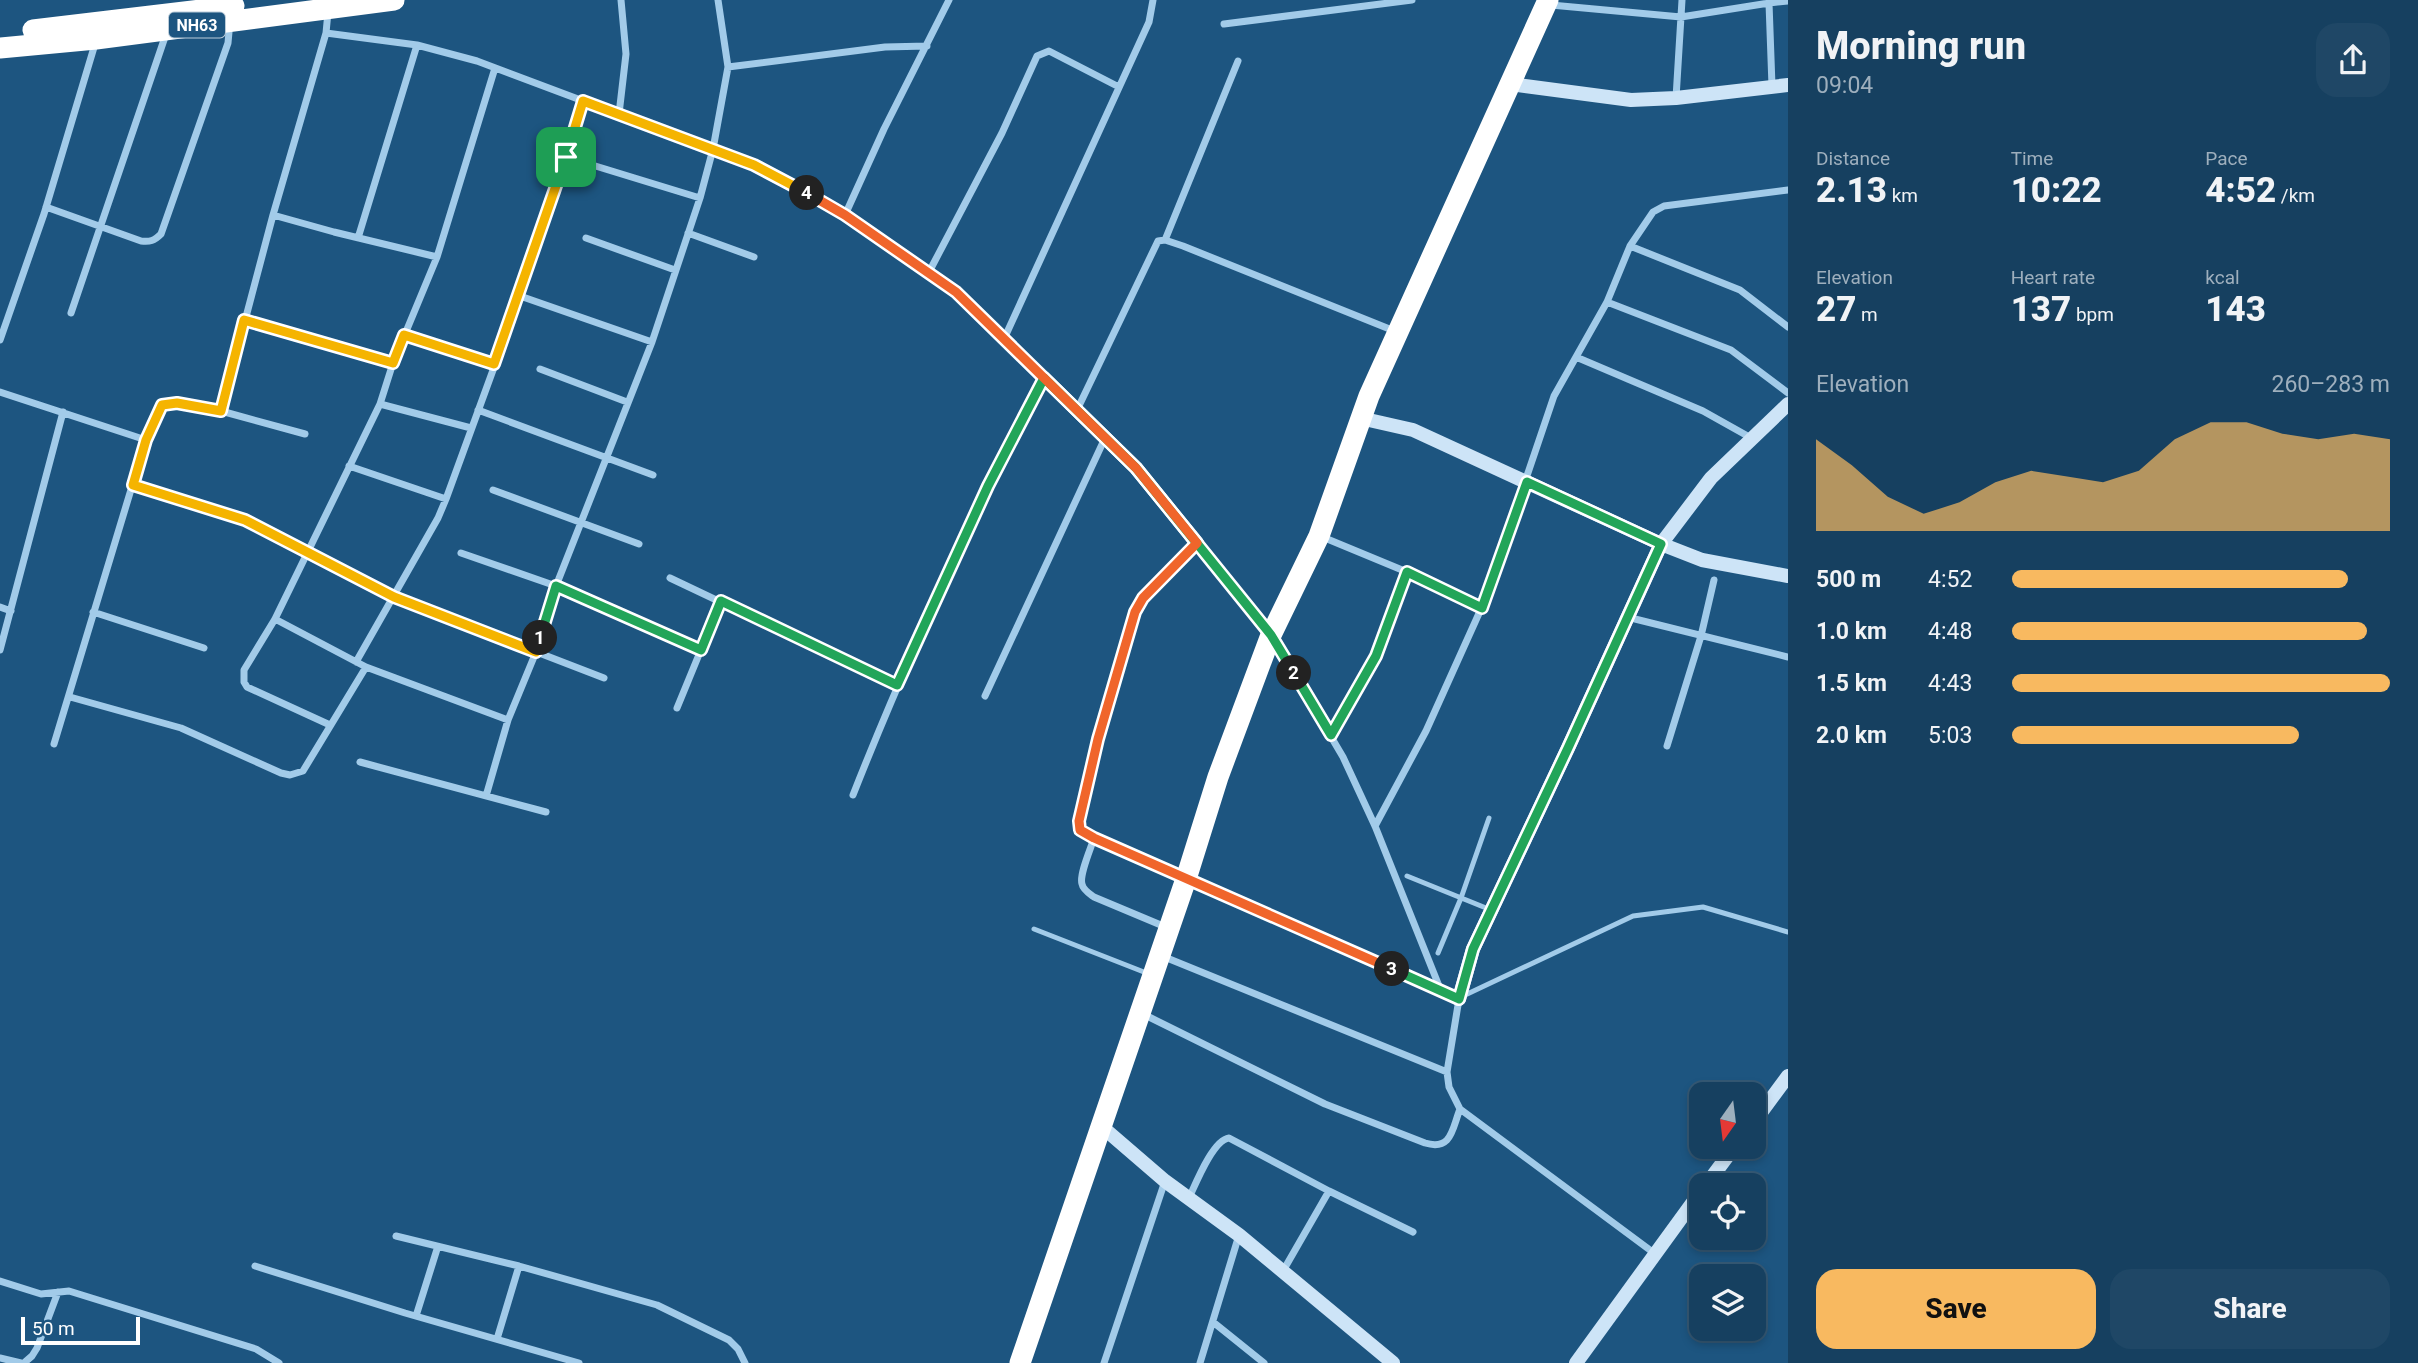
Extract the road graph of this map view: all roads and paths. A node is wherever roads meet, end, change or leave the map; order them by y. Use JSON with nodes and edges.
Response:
{"nodes":[{"id":1,"x":283,"y":0,"type":"edge"},
{"id":2,"x":394,"y":0,"type":"edge"},
{"id":3,"x":621,"y":0,"type":"edge"},
{"id":4,"x":718,"y":0,"type":"edge"},
{"id":5,"x":949,"y":0,"type":"edge"},
{"id":6,"x":1153,"y":0,"type":"edge"},
{"id":7,"x":1412,"y":0,"type":"edge"},
{"id":8,"x":1682,"y":0,"type":"edge"},
{"id":9,"x":1788,"y":1,"type":"edge"},
{"id":10,"x":1547,"y":2,"type":"edge"},
{"id":11,"x":1769,"y":2,"type":"edge"},
{"id":12,"x":328,"y":4,"type":"edge"},
{"id":13,"x":224,"y":9,"type":"edge"},
{"id":14,"x":1681,"y":17,"type":"junction"},
{"id":15,"x":1224,"y":24,"type":"dead end"},
{"id":16,"x":168,"y":30,"type":"junction"},
{"id":17,"x":326,"y":33,"type":"junction"},
{"id":18,"x":0,"y":34,"type":"edge"},
{"id":19,"x":96,"y":39,"type":"junction"},
{"id":20,"x":416,"y":45,"type":"junction"},
{"id":21,"x":927,"y":47,"type":"junction"},
{"id":22,"x":0,"y":48,"type":"edge"},
{"id":23,"x":1238,"y":61,"type":"dead end"},
{"id":24,"x":728,"y":67,"type":"junction"},
{"id":25,"x":495,"y":68,"type":"junction"},
{"id":26,"x":1510,"y":84,"type":"junction"},
{"id":27,"x":1788,"y":85,"type":"edge"},
{"id":28,"x":1772,"y":87,"type":"junction"},
{"id":29,"x":1119,"y":88,"type":"junction"},
{"id":30,"x":1676,"y":98,"type":"junction"},
{"id":31,"x":583,"y":101,"type":"junction"},
{"id":32,"x":619,"y":114,"type":"junction"},
{"id":33,"x":713,"y":149,"type":"junction"},
{"id":34,"x":566,"y":157,"type":"junction"},
{"id":35,"x":1788,"y":190,"type":"edge"},
{"id":36,"x":700,"y":198,"type":"junction"},
{"id":37,"x":46,"y":207,"type":"junction"},
{"id":38,"x":273,"y":215,"type":"junction"},
{"id":39,"x":845,"y":215,"type":"junction"},
{"id":40,"x":99,"y":226,"type":"junction"},
{"id":41,"x":688,"y":233,"type":"junction"},
{"id":42,"x":358,"y":238,"type":"junction"},
{"id":43,"x":586,"y":238,"type":"dead end"},
{"id":44,"x":1165,"y":240,"type":"junction"},
{"id":45,"x":1630,"y":246,"type":"junction"},
{"id":46,"x":437,"y":257,"type":"junction"},
{"id":47,"x":754,"y":257,"type":"dead end"},
{"id":48,"x":675,"y":270,"type":"junction"},
{"id":49,"x":928,"y":274,"type":"junction"},
{"id":50,"x":520,"y":296,"type":"junction"},
{"id":51,"x":1607,"y":302,"type":"junction"},
{"id":52,"x":71,"y":313,"type":"dead end"},
{"id":53,"x":244,"y":320,"type":"junction"},
{"id":54,"x":1788,"y":327,"type":"edge"},
{"id":55,"x":1397,"y":332,"type":"junction"},
{"id":56,"x":404,"y":335,"type":"junction"},
{"id":57,"x":1004,"y":339,"type":"junction"},
{"id":58,"x":0,"y":340,"type":"edge"},
{"id":59,"x":652,"y":342,"type":"junction"},
{"id":60,"x":1576,"y":357,"type":"junction"},
{"id":61,"x":393,"y":363,"type":"junction"},
{"id":62,"x":494,"y":364,"type":"junction"},
{"id":63,"x":540,"y":369,"type":"dead end"},
{"id":64,"x":1044,"y":378,"type":"junction"},
{"id":65,"x":0,"y":392,"type":"edge"},
{"id":66,"x":1788,"y":393,"type":"edge"},
{"id":67,"x":627,"y":402,"type":"junction"},
{"id":68,"x":380,"y":404,"type":"junction"},
{"id":69,"x":1788,"y":404,"type":"edge"},
{"id":70,"x":478,"y":410,"type":"junction"},
{"id":71,"x":1077,"y":410,"type":"junction"},
{"id":72,"x":221,"y":411,"type":"junction"},
{"id":73,"x":63,"y":412,"type":"junction"},
{"id":74,"x":1360,"y":418,"type":"junction"},
{"id":75,"x":471,"y":428,"type":"junction"},
{"id":76,"x":305,"y":434,"type":"dead end"},
{"id":77,"x":1105,"y":438,"type":"junction"},
{"id":78,"x":1753,"y":439,"type":"junction"},
{"id":79,"x":146,"y":440,"type":"junction"},
{"id":80,"x":606,"y":457,"type":"junction"},
{"id":81,"x":349,"y":466,"type":"junction"},
{"id":82,"x":653,"y":475,"type":"dead end"},
{"id":83,"x":1527,"y":482,"type":"junction"},
{"id":84,"x":133,"y":485,"type":"junction"},
{"id":85,"x":493,"y":490,"type":"dead end"},
{"id":86,"x":446,"y":499,"type":"junction"},
{"id":87,"x":581,"y":521,"type":"junction"},
{"id":88,"x":1320,"y":536,"type":"junction"},
{"id":89,"x":1197,"y":543,"type":"junction"},
{"id":90,"x":639,"y":544,"type":"dead end"},
{"id":91,"x":1661,"y":544,"type":"junction"},
{"id":92,"x":307,"y":552,"type":"junction"},
{"id":93,"x":461,"y":553,"type":"dead end"},
{"id":94,"x":1407,"y":572,"type":"junction"},
{"id":95,"x":1788,"y":576,"type":"edge"},
{"id":96,"x":670,"y":578,"type":"dead end"},
{"id":97,"x":1714,"y":580,"type":"dead end"},
{"id":98,"x":556,"y":586,"type":"junction"},
{"id":99,"x":394,"y":597,"type":"junction"},
{"id":100,"x":721,"y":601,"type":"junction"},
{"id":101,"x":0,"y":607,"type":"edge"},
{"id":102,"x":1482,"y":608,"type":"junction"},
{"id":103,"x":11,"y":611,"type":"junction"},
{"id":104,"x":93,"y":612,"type":"junction"},
{"id":105,"x":1626,"y":617,"type":"junction"},
{"id":106,"x":275,"y":619,"type":"junction"},
{"id":107,"x":1271,"y":635,"type":"junction"},
{"id":108,"x":1701,"y":636,"type":"junction"},
{"id":109,"x":204,"y":648,"type":"dead end"},
{"id":110,"x":0,"y":650,"type":"edge"},
{"id":111,"x":701,"y":650,"type":"junction"},
{"id":112,"x":536,"y":652,"type":"junction"},
{"id":113,"x":1788,"y":657,"type":"edge"},
{"id":114,"x":356,"y":662,"type":"junction"},
{"id":115,"x":366,"y":667,"type":"junction"},
{"id":116,"x":604,"y":678,"type":"dead end"},
{"id":117,"x":897,"y":685,"type":"junction"},
{"id":118,"x":985,"y":696,"type":"dead end"},
{"id":119,"x":70,"y":697,"type":"junction"},
{"id":120,"x":677,"y":708,"type":"dead end"},
{"id":121,"x":508,"y":720,"type":"junction"},
{"id":122,"x":330,"y":725,"type":"junction"},
{"id":123,"x":1331,"y":735,"type":"junction"},
{"id":124,"x":54,"y":744,"type":"dead end"},
{"id":125,"x":1667,"y":746,"type":"dead end"},
{"id":126,"x":360,"y":762,"type":"dead end"},
{"id":127,"x":853,"y":795,"type":"dead end"},
{"id":128,"x":486,"y":796,"type":"junction"},
{"id":129,"x":547,"y":812,"type":"dead end"},
{"id":130,"x":1489,"y":818,"type":"dead end"},
{"id":131,"x":1376,"y":826,"type":"junction"},
{"id":132,"x":1094,"y":838,"type":"junction"},
{"id":133,"x":1407,"y":876,"type":"dead end"},
{"id":134,"x":1186,"y":879,"type":"junction"},
{"id":135,"x":1461,"y":898,"type":"junction"},
{"id":136,"x":1491,"y":910,"type":"junction"},
{"id":137,"x":1169,"y":928,"type":"junction"},
{"id":138,"x":1034,"y":929,"type":"dead end"},
{"id":139,"x":1788,"y":932,"type":"edge"},
{"id":140,"x":1438,"y":953,"type":"dead end"},
{"id":141,"x":1160,"y":955,"type":"junction"},
{"id":142,"x":1152,"y":976,"type":"junction"},
{"id":143,"x":1441,"y":991,"type":"junction"},
{"id":144,"x":1459,"y":999,"type":"junction"},
{"id":145,"x":1139,"y":1012,"type":"junction"},
{"id":146,"x":1447,"y":1072,"type":"junction"},
{"id":147,"x":1788,"y":1076,"type":"edge"},
{"id":148,"x":1766,"y":1106,"type":"edge"},
{"id":149,"x":1460,"y":1109,"type":"junction"},
{"id":150,"x":1100,"y":1125,"type":"junction"},
{"id":151,"x":1165,"y":1181,"type":"junction"},
{"id":152,"x":1329,"y":1191,"type":"junction"},
{"id":153,"x":1189,"y":1198,"type":"junction"},
{"id":154,"x":1689,"y":1207,"type":"edge"},
{"id":155,"x":1413,"y":1232,"type":"dead end"},
{"id":156,"x":1239,"y":1234,"type":"junction"},
{"id":157,"x":397,"y":1236,"type":"dead end"},
{"id":158,"x":438,"y":1246,"type":"junction"},
{"id":159,"x":1654,"y":1253,"type":"junction"},
{"id":160,"x":255,"y":1266,"type":"dead end"},
{"id":161,"x":519,"y":1266,"type":"junction"},
{"id":162,"x":1283,"y":1272,"type":"junction"},
{"id":163,"x":0,"y":1281,"type":"edge"},
{"id":164,"x":58,"y":1292,"type":"junction"},
{"id":165,"x":416,"y":1316,"type":"junction"},
{"id":166,"x":1213,"y":1322,"type":"junction"},
{"id":167,"x":497,"y":1339,"type":"junction"},
{"id":168,"x":0,"y":1358,"type":"edge"},
{"id":169,"x":22,"y":1363,"type":"edge"},
{"id":170,"x":279,"y":1363,"type":"edge"},
{"id":171,"x":579,"y":1363,"type":"edge"},
{"id":172,"x":745,"y":1363,"type":"edge"},
{"id":173,"x":1020,"y":1363,"type":"edge"},
{"id":174,"x":1104,"y":1363,"type":"edge"},
{"id":175,"x":1200,"y":1363,"type":"edge"},
{"id":176,"x":1264,"y":1363,"type":"edge"},
{"id":177,"x":1393,"y":1363,"type":"edge"},
{"id":178,"x":1576,"y":1363,"type":"edge"}],
"edges":[{"from":1,"to":13,"type":"highway","number":"NH63"},
{"from":2,"to":12,"type":"highway","number":"NH63"},
{"from":3,"to":32,"type":"street"},
{"from":4,"to":24,"type":"street"},
{"from":5,"to":21,"type":"street"},
{"from":6,"to":29,"type":"street"},
{"from":7,"to":15,"type":"street"},
{"from":8,"to":14,"type":"street"},
{"from":9,"to":11,"type":"street"},
{"from":10,"to":14,"type":"street"},
{"from":10,"to":26,"type":"highway"},
{"from":11,"to":14,"type":"street"},
{"from":11,"to":28,"type":"street"},
{"from":12,"to":13,"type":"highway","number":"NH63"},
{"from":12,"to":17,"type":"street"},
{"from":13,"to":16,"type":"highway","number":"NH63"},
{"from":13,"to":18,"type":"highway","number":"NH63"},
{"from":13,"to":40,"type":"street"},
{"from":14,"to":30,"type":"street"},
{"from":16,"to":19,"type":"highway","number":"NH63"},
{"from":16,"to":40,"type":"street"},
{"from":17,"to":20,"type":"street"},
{"from":17,"to":38,"type":"street"},
{"from":19,"to":22,"type":"highway","number":"NH63"},
{"from":19,"to":37,"type":"street"},
{"from":20,"to":25,"type":"street"},
{"from":20,"to":42,"type":"street"},
{"from":21,"to":24,"type":"street"},
{"from":21,"to":39,"type":"street"},
{"from":23,"to":44,"type":"street"},
{"from":24,"to":33,"type":"street"},
{"from":25,"to":31,"type":"street"},
{"from":25,"to":46,"type":"street"},
{"from":26,"to":30,"type":"street"},
{"from":26,"to":55,"type":"highway"},
{"from":27,"to":28,"type":"street"},
{"from":28,"to":30,"type":"street"},
{"from":29,"to":49,"type":"street"},
{"from":29,"to":57,"type":"street"},
{"from":31,"to":32,"type":"street"},
{"from":31,"to":34,"type":"street"},
{"from":32,"to":33,"type":"street"},
{"from":33,"to":36,"type":"street"},
{"from":33,"to":39,"type":"street"},
{"from":34,"to":36,"type":"street"},
{"from":34,"to":50,"type":"street"},
{"from":35,"to":45,"type":"street"},
{"from":36,"to":41,"type":"street"},
{"from":37,"to":40,"type":"street"},
{"from":37,"to":58,"type":"street"},
{"from":38,"to":42,"type":"street"},
{"from":38,"to":53,"type":"street"},
{"from":39,"to":49,"type":"street"},
{"from":40,"to":52,"type":"street"},
{"from":41,"to":47,"type":"street"},
{"from":41,"to":48,"type":"street"},
{"from":42,"to":46,"type":"street"},
{"from":43,"to":48,"type":"street"},
{"from":44,"to":55,"type":"street"},
{"from":44,"to":71,"type":"street"},
{"from":45,"to":51,"type":"street"},
{"from":45,"to":54,"type":"street"},
{"from":46,"to":56,"type":"street"},
{"from":48,"to":59,"type":"street"},
{"from":49,"to":57,"type":"street"},
{"from":50,"to":59,"type":"street"},
{"from":50,"to":62,"type":"street"},
{"from":51,"to":60,"type":"street"},
{"from":51,"to":66,"type":"street"},
{"from":53,"to":61,"type":"street"},
{"from":53,"to":72,"type":"street"},
{"from":55,"to":74,"type":"highway"},
{"from":56,"to":61,"type":"street"},
{"from":56,"to":62,"type":"street"},
{"from":57,"to":64,"type":"street"},
{"from":59,"to":67,"type":"street"},
{"from":60,"to":78,"type":"street"},
{"from":60,"to":83,"type":"street"},
{"from":61,"to":68,"type":"street"},
{"from":62,"to":70,"type":"street"},
{"from":63,"to":67,"type":"street"},
{"from":64,"to":71,"type":"street"},
{"from":64,"to":117,"type":"street"},
{"from":65,"to":73,"type":"street"},
{"from":67,"to":80,"type":"street"},
{"from":68,"to":75,"type":"street"},
{"from":68,"to":81,"type":"street"},
{"from":69,"to":78,"type":"street"},
{"from":70,"to":75,"type":"street"},
{"from":70,"to":80,"type":"street"},
{"from":71,"to":77,"type":"street"},
{"from":72,"to":76,"type":"street"},
{"from":72,"to":79,"type":"street"},
{"from":73,"to":79,"type":"street"},
{"from":73,"to":103,"type":"street"},
{"from":74,"to":83,"type":"street"},
{"from":74,"to":88,"type":"highway"},
{"from":75,"to":86,"type":"street"},
{"from":77,"to":89,"type":"street"},
{"from":77,"to":118,"type":"street"},
{"from":78,"to":91,"type":"street"},
{"from":79,"to":84,"type":"street"},
{"from":80,"to":82,"type":"street"},
{"from":80,"to":87,"type":"street"},
{"from":81,"to":86,"type":"street"},
{"from":81,"to":92,"type":"street"},
{"from":83,"to":91,"type":"street"},
{"from":83,"to":102,"type":"street"},
{"from":84,"to":92,"type":"street"},
{"from":84,"to":104,"type":"street"},
{"from":85,"to":87,"type":"street"},
{"from":86,"to":99,"type":"street"},
{"from":87,"to":90,"type":"street"},
{"from":87,"to":98,"type":"street"},
{"from":88,"to":94,"type":"street"},
{"from":88,"to":107,"type":"highway"},
{"from":89,"to":107,"type":"street"},
{"from":89,"to":132,"type":"street"},
{"from":91,"to":95,"type":"street"},
{"from":91,"to":105,"type":"street"},
{"from":92,"to":99,"type":"street"},
{"from":92,"to":106,"type":"street"},
{"from":93,"to":98,"type":"street"},
{"from":94,"to":102,"type":"street"},
{"from":94,"to":123,"type":"street"},
{"from":96,"to":100,"type":"street"},
{"from":97,"to":108,"type":"street"},
{"from":98,"to":111,"type":"street"},
{"from":98,"to":112,"type":"street"},
{"from":99,"to":112,"type":"street"},
{"from":99,"to":114,"type":"street"},
{"from":100,"to":111,"type":"street"},
{"from":100,"to":117,"type":"street"},
{"from":101,"to":103,"type":"street"},
{"from":102,"to":131,"type":"street"},
{"from":103,"to":110,"type":"street"},
{"from":104,"to":109,"type":"street"},
{"from":104,"to":119,"type":"street"},
{"from":105,"to":108,"type":"street"},
{"from":105,"to":136,"type":"street"},
{"from":106,"to":114,"type":"street"},
{"from":106,"to":122,"type":"street"},
{"from":107,"to":123,"type":"street"},
{"from":107,"to":134,"type":"highway"},
{"from":108,"to":113,"type":"street"},
{"from":108,"to":125,"type":"street"},
{"from":111,"to":120,"type":"street"},
{"from":112,"to":116,"type":"street"},
{"from":112,"to":121,"type":"street"},
{"from":114,"to":115,"type":"street"},
{"from":115,"to":121,"type":"street"},
{"from":115,"to":122,"type":"street"},
{"from":117,"to":127,"type":"street"},
{"from":119,"to":122,"type":"street"},
{"from":119,"to":124,"type":"street"},
{"from":121,"to":128,"type":"street"},
{"from":123,"to":131,"type":"street"},
{"from":126,"to":128,"type":"street"},
{"from":128,"to":129,"type":"street"},
{"from":130,"to":135,"type":"lane"},
{"from":131,"to":143,"type":"street"},
{"from":132,"to":134,"type":"street"},
{"from":132,"to":137,"type":"street"},
{"from":133,"to":135,"type":"lane"},
{"from":134,"to":137,"type":"highway"},
{"from":134,"to":143,"type":"street"},
{"from":135,"to":136,"type":"lane"},
{"from":135,"to":140,"type":"lane"},
{"from":136,"to":144,"type":"street"},
{"from":137,"to":141,"type":"highway"},
{"from":138,"to":142,"type":"lane"},
{"from":139,"to":144,"type":"lane"},
{"from":141,"to":142,"type":"highway"},
{"from":141,"to":146,"type":"street"},
{"from":142,"to":145,"type":"highway"},
{"from":143,"to":144,"type":"street"},
{"from":144,"to":146,"type":"street"},
{"from":145,"to":149,"type":"street"},
{"from":145,"to":150,"type":"highway"},
{"from":146,"to":149,"type":"street"},
{"from":147,"to":148,"type":"street"},
{"from":149,"to":159,"type":"street"},
{"from":150,"to":151,"type":"street"},
{"from":150,"to":173,"type":"highway"},
{"from":151,"to":153,"type":"street"},
{"from":151,"to":174,"type":"street"},
{"from":152,"to":153,"type":"street"},
{"from":152,"to":155,"type":"street"},
{"from":152,"to":162,"type":"street"},
{"from":153,"to":156,"type":"street"},
{"from":154,"to":159,"type":"street"},
{"from":156,"to":162,"type":"street"},
{"from":156,"to":166,"type":"street"},
{"from":157,"to":158,"type":"street"},
{"from":158,"to":161,"type":"street"},
{"from":158,"to":165,"type":"street"},
{"from":159,"to":178,"type":"street"},
{"from":160,"to":165,"type":"street"},
{"from":161,"to":167,"type":"street"},
{"from":161,"to":172,"type":"street"},
{"from":162,"to":177,"type":"street"},
{"from":163,"to":164,"type":"street"},
{"from":164,"to":169,"type":"street"},
{"from":164,"to":170,"type":"street"},
{"from":165,"to":167,"type":"street"},
{"from":166,"to":175,"type":"street"},
{"from":166,"to":176,"type":"street"},
{"from":167,"to":171,"type":"street"},
{"from":168,"to":169,"type":"street"}]}
